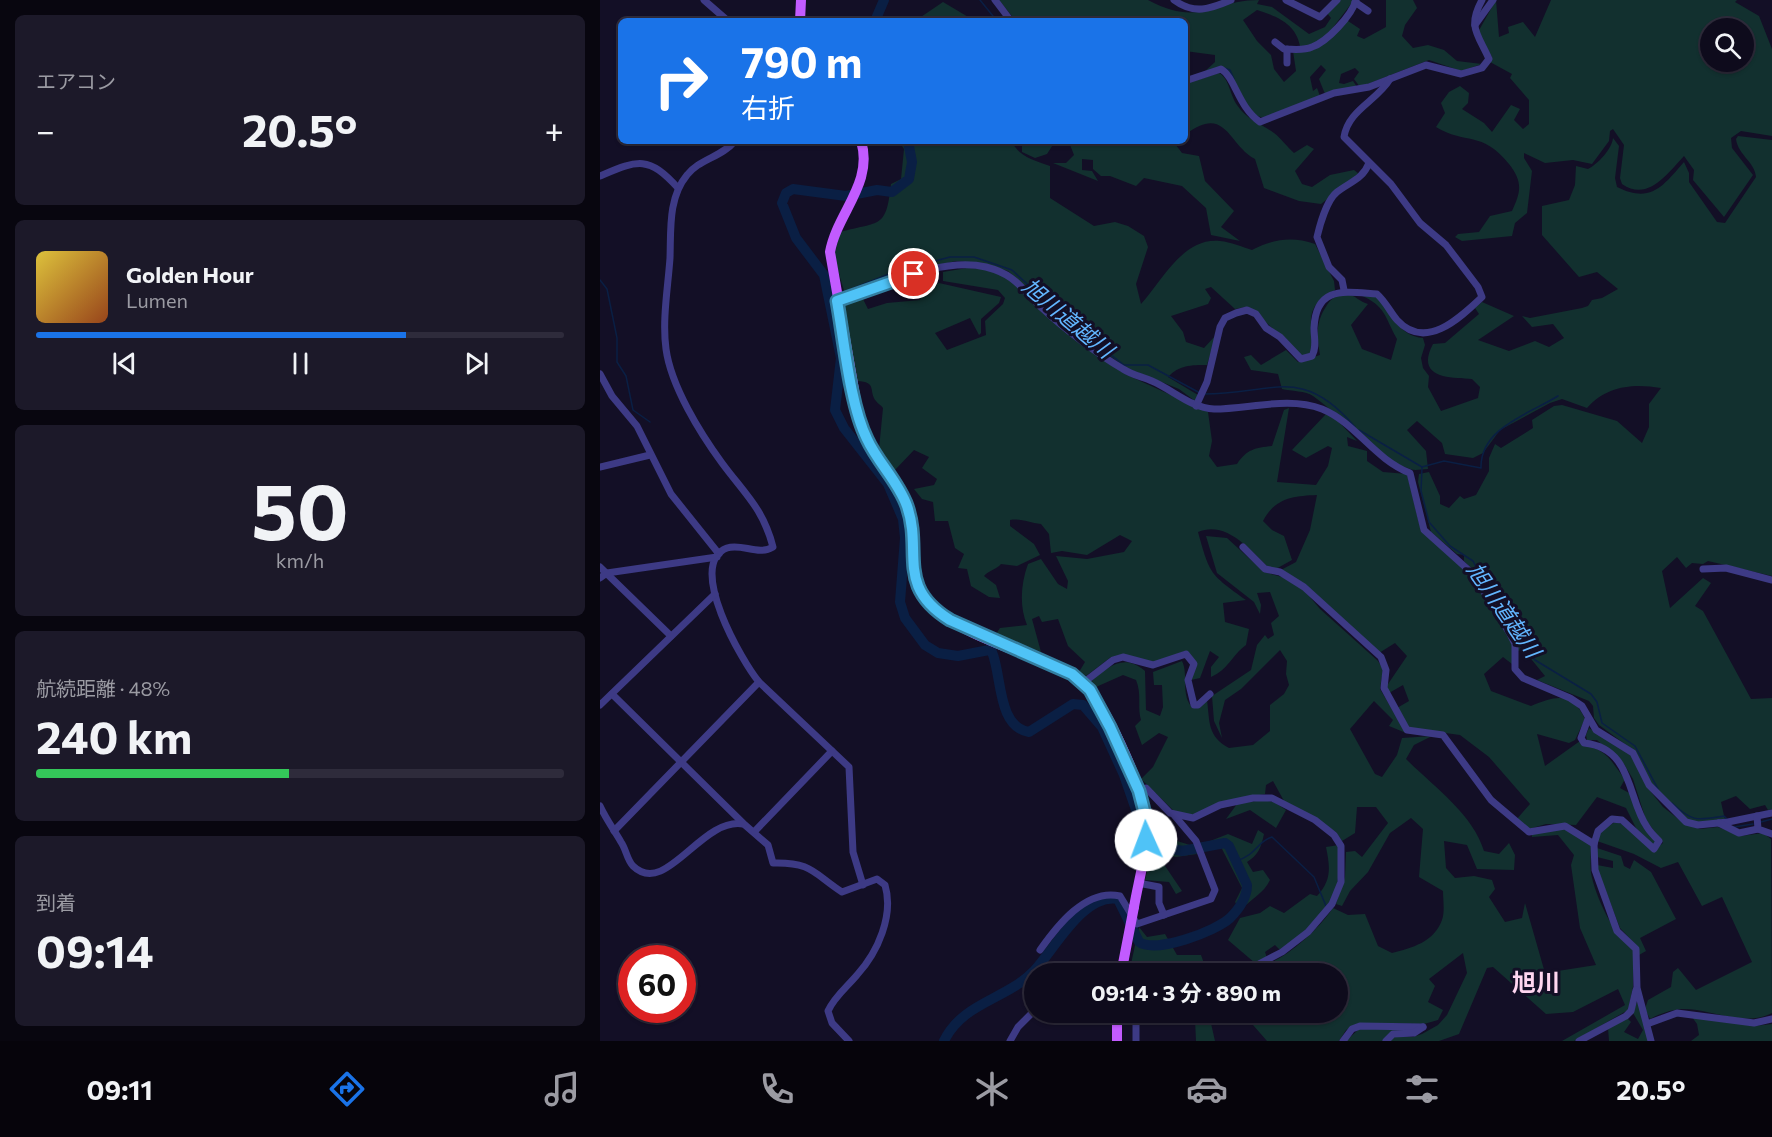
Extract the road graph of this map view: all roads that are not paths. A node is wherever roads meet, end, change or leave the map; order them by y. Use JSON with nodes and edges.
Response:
{"nodes":[{"id":1,"x":704,"y":0,"type":"edge"},
{"id":2,"x":801,"y":0,"type":"edge"},
{"id":3,"x":995,"y":0,"type":"edge"},
{"id":4,"x":1174,"y":0,"type":"edge"},
{"id":5,"x":1231,"y":0,"type":"edge"},
{"id":6,"x":1286,"y":0,"type":"edge"},
{"id":7,"x":1337,"y":0,"type":"edge"},
{"id":8,"x":1482,"y":0,"type":"edge"},
{"id":9,"x":1493,"y":0,"type":"edge"},
{"id":10,"x":1356,"y":1,"type":"edge"},
{"id":11,"x":1368,"y":11,"type":"dead end"},
{"id":12,"x":725,"y":18,"type":"edge"},
{"id":13,"x":800,"y":18,"type":"edge"},
{"id":14,"x":1009,"y":18,"type":"edge"},
{"id":15,"x":1476,"y":25,"type":"junction"},
{"id":16,"x":1275,"y":42,"type":"dead end"},
{"id":17,"x":1287,"y":49,"type":"junction"},
{"id":18,"x":1287,"y":63,"type":"dead end"},
{"id":19,"x":1390,"y":79,"type":"junction"},
{"id":20,"x":1188,"y":80,"type":"edge"},
{"id":21,"x":732,"y":144,"type":"edge"},
{"id":22,"x":862,"y":144,"type":"edge"},
{"id":23,"x":1369,"y":163,"type":"junction"},
{"id":24,"x":600,"y":176,"type":"edge"},
{"id":25,"x":678,"y":188,"type":"junction"},
{"id":26,"x":1344,"y":290,"type":"junction"},
{"id":27,"x":836,"y":295,"type":"junction"},
{"id":28,"x":600,"y":375,"type":"edge"},
{"id":29,"x":1196,"y":406,"type":"junction"},
{"id":30,"x":650,"y":455,"type":"junction"},
{"id":31,"x":600,"y":467,"type":"edge"},
{"id":32,"x":1243,"y":547,"type":"dead end"},
{"id":33,"x":718,"y":556,"type":"junction"},
{"id":34,"x":600,"y":567,"type":"edge"},
{"id":35,"x":1704,"y":569,"type":"dead end"},
{"id":36,"x":603,"y":576,"type":"edge"},
{"id":37,"x":1772,"y":580,"type":"edge"},
{"id":38,"x":715,"y":594,"type":"junction"},
{"id":39,"x":672,"y":636,"type":"junction"},
{"id":40,"x":759,"y":682,"type":"junction"},
{"id":41,"x":1083,"y":682,"type":"junction"},
{"id":42,"x":612,"y":694,"type":"junction"},
{"id":43,"x":1210,"y":694,"type":"dead end"},
{"id":44,"x":600,"y":705,"type":"edge"},
{"id":45,"x":1588,"y":719,"type":"junction"},
{"id":46,"x":832,"y":751,"type":"junction"},
{"id":47,"x":681,"y":762,"type":"junction"},
{"id":48,"x":1139,"y":791,"type":"junction"},
{"id":49,"x":600,"y":806,"type":"edge"},
{"id":50,"x":1772,"y":813,"type":"edge"},
{"id":51,"x":1174,"y":815,"type":"junction"},
{"id":52,"x":1757,"y":816,"type":"junction"},
{"id":53,"x":1719,"y":823,"type":"junction"},
{"id":54,"x":745,"y":825,"type":"junction"},
{"id":55,"x":1758,"y":829,"type":"junction"},
{"id":56,"x":614,"y":831,"type":"junction"},
{"id":57,"x":755,"y":831,"type":"junction"},
{"id":58,"x":1772,"y":834,"type":"edge"},
{"id":59,"x":1594,"y":844,"type":"junction"},
{"id":60,"x":1138,"y":883,"type":"junction"},
{"id":61,"x":863,"y":885,"type":"junction"},
{"id":62,"x":1164,"y":915,"type":"junction"},
{"id":63,"x":1040,"y":950,"type":"dead end"},
{"id":64,"x":1123,"y":963,"type":"edge"},
{"id":65,"x":1263,"y":963,"type":"edge"},
{"id":66,"x":1637,"y":988,"type":"junction"},
{"id":67,"x":1772,"y":1018,"type":"edge"},
{"id":68,"x":1024,"y":1021,"type":"edge"},
{"id":69,"x":1117,"y":1023,"type":"edge"},
{"id":70,"x":1136,"y":1023,"type":"edge"},
{"id":71,"x":1647,"y":1024,"type":"junction"},
{"id":72,"x":849,"y":1041,"type":"edge"},
{"id":73,"x":1010,"y":1041,"type":"edge"},
{"id":74,"x":1117,"y":1041,"type":"edge"},
{"id":75,"x":1136,"y":1041,"type":"edge"},
{"id":76,"x":1343,"y":1041,"type":"edge"},
{"id":77,"x":1386,"y":1041,"type":"edge"},
{"id":78,"x":1579,"y":1041,"type":"edge"},
{"id":79,"x":1651,"y":1041,"type":"edge"}],
"edges":[{"from":1,"to":12,"type":"street"},
{"from":2,"to":13,"type":"main road"},
{"from":3,"to":14,"type":"street"},
{"from":4,"to":5,"type":"street"},
{"from":6,"to":7,"type":"street"},
{"from":8,"to":15,"type":"street"},
{"from":9,"to":15,"type":"street"},
{"from":10,"to":11,"type":"street"},
{"from":10,"to":17,"type":"street"},
{"from":15,"to":19,"type":"street"},
{"from":16,"to":17,"type":"street"},
{"from":17,"to":18,"type":"street"},
{"from":19,"to":20,"type":"street"},
{"from":19,"to":23,"type":"street"},
{"from":21,"to":25,"type":"street"},
{"from":22,"to":27,"type":"main road"},
{"from":23,"to":26,"type":"street"},
{"from":23,"to":26,"type":"street"},
{"from":24,"to":25,"type":"street"},
{"from":25,"to":33,"type":"street"},
{"from":26,"to":29,"type":"street"},
{"from":27,"to":29,"type":"street"},
{"from":27,"to":41,"type":"main road"},
{"from":28,"to":30,"type":"street"},
{"from":29,"to":45,"type":"street"},
{"from":30,"to":31,"type":"street"},
{"from":30,"to":33,"type":"street"},
{"from":32,"to":59,"type":"street"},
{"from":33,"to":36,"type":"street"},
{"from":33,"to":38,"type":"street"},
{"from":34,"to":36,"type":"street"},
{"from":35,"to":37,"type":"street"},
{"from":36,"to":39,"type":"street"},
{"from":38,"to":39,"type":"street"},
{"from":38,"to":40,"type":"street"},
{"from":39,"to":42,"type":"street"},
{"from":40,"to":46,"type":"street"},
{"from":40,"to":47,"type":"street"},
{"from":41,"to":43,"type":"street"},
{"from":41,"to":48,"type":"main road"},
{"from":42,"to":44,"type":"street"},
{"from":42,"to":47,"type":"street"},
{"from":45,"to":53,"type":"street"},
{"from":45,"to":59,"type":"street"},
{"from":46,"to":57,"type":"street"},
{"from":46,"to":61,"type":"street"},
{"from":47,"to":54,"type":"street"},
{"from":47,"to":56,"type":"street"},
{"from":48,"to":51,"type":"street"},
{"from":48,"to":60,"type":"main road"},
{"from":49,"to":56,"type":"street"},
{"from":50,"to":52,"type":"street"},
{"from":51,"to":62,"type":"street"},
{"from":51,"to":65,"type":"street"},
{"from":52,"to":53,"type":"street"},
{"from":52,"to":55,"type":"street"},
{"from":53,"to":55,"type":"street"},
{"from":54,"to":56,"type":"street"},
{"from":54,"to":57,"type":"street"},
{"from":55,"to":58,"type":"street"},
{"from":57,"to":61,"type":"street"},
{"from":59,"to":66,"type":"street"},
{"from":60,"to":62,"type":"street"},
{"from":60,"to":64,"type":"main road","bridge":true},
{"from":61,"to":72,"type":"street"},
{"from":62,"to":63,"type":"street"},
{"from":66,"to":71,"type":"street"},
{"from":66,"to":78,"type":"street"},
{"from":67,"to":71,"type":"street"},
{"from":68,"to":73,"type":"street"},
{"from":69,"to":74,"type":"main road"},
{"from":70,"to":75,"type":"street"},
{"from":71,"to":79,"type":"street"},
{"from":76,"to":77,"type":"street"}]}
